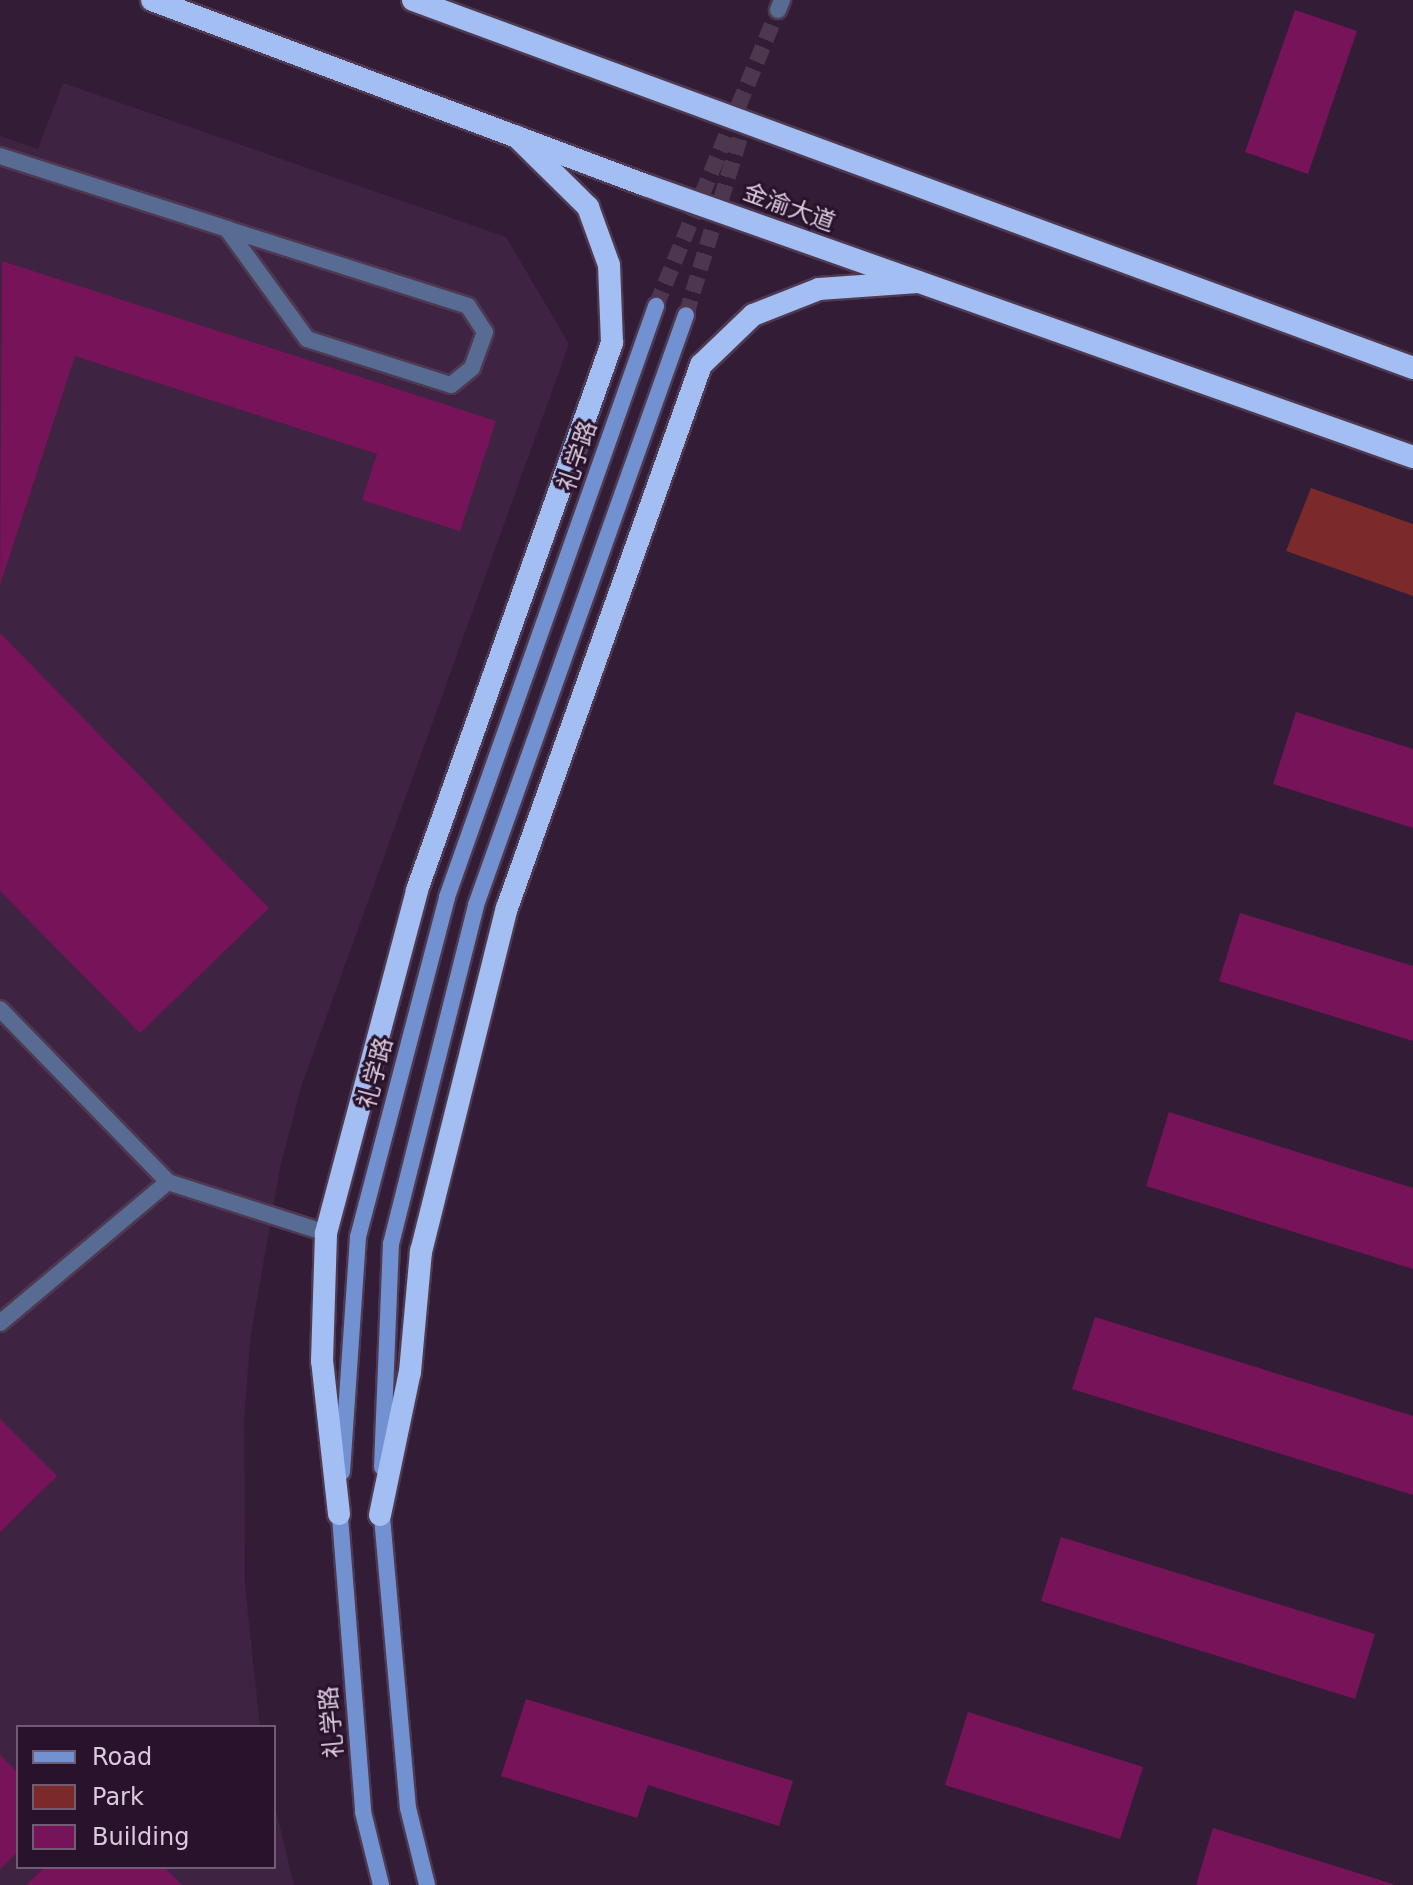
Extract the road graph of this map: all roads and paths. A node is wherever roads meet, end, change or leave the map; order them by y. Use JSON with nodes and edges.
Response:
{"nodes":[{"id":1,"x":152,"y":0,"type":"edge"},
{"id":2,"x":413,"y":0,"type":"edge"},
{"id":3,"x":517,"y":137,"type":"junction"},
{"id":4,"x":0,"y":156,"type":"edge"},
{"id":5,"x":227,"y":229,"type":"junction"},
{"id":6,"x":918,"y":282,"type":"junction"},
{"id":7,"x":656,"y":306,"type":"tunnel mouth"},
{"id":8,"x":686,"y":315,"type":"tunnel mouth"},
{"id":9,"x":1413,"y":368,"type":"edge"},
{"id":10,"x":1413,"y":457,"type":"edge"},
{"id":11,"x":0,"y":1009,"type":"edge"},
{"id":12,"x":168,"y":1182,"type":"junction"},
{"id":13,"x":326,"y":1233,"type":"junction"},
{"id":14,"x":0,"y":1323,"type":"edge"},
{"id":15,"x":339,"y":1514,"type":"junction"},
{"id":16,"x":380,"y":1515,"type":"junction"},
{"id":17,"x":381,"y":1885,"type":"edge"},
{"id":18,"x":427,"y":1885,"type":"edge"}],
"edges":[{"from":1,"to":3,"type":"highway","name":"金渝大道"},
{"from":2,"to":9,"type":"highway"},
{"from":3,"to":6,"type":"highway","name":"金渝大道"},
{"from":3,"to":13,"type":"highway"},
{"from":4,"to":5,"type":"street"},
{"from":5,"to":5,"type":"street"},
{"from":6,"to":10,"type":"highway","name":"金渝大道"},
{"from":6,"to":16,"type":"highway"},
{"from":7,"to":15,"type":"main road","name":"礼学路"},
{"from":8,"to":16,"type":"main road"},
{"from":11,"to":12,"type":"street"},
{"from":12,"to":13,"type":"street"},
{"from":12,"to":14,"type":"street"},
{"from":13,"to":15,"type":"highway"},
{"from":15,"to":17,"type":"main road","name":"礼学路"},
{"from":16,"to":18,"type":"main road"}]}
